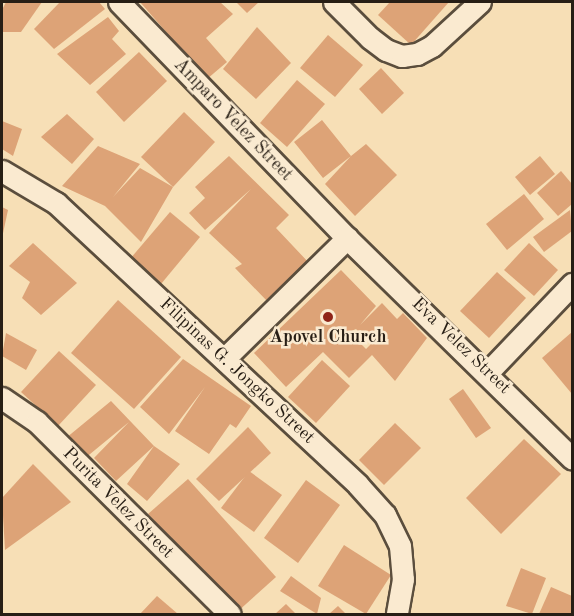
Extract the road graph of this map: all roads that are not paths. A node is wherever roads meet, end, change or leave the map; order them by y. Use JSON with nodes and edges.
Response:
{"nodes":[{"id":1,"x":119,"y":2,"type":"edge"},
{"id":2,"x":334,"y":2,"type":"edge"},
{"id":3,"x":480,"y":2,"type":"edge"},
{"id":4,"x":2,"y":171,"type":"edge"},
{"id":5,"x":347,"y":238,"type":"junction"},
{"id":6,"x":573,"y":284,"type":"edge"},
{"id":7,"x":224,"y":358,"type":"junction"},
{"id":8,"x":488,"y":372,"type":"junction"},
{"id":9,"x":2,"y":398,"type":"edge"},
{"id":10,"x":573,"y":458,"type":"edge"},
{"id":11,"x":230,"y":615,"type":"edge"},
{"id":12,"x":397,"y":615,"type":"edge"}],
"edges":[{"from":1,"to":5,"type":"street","name":"Amparo Velez Street"},
{"from":2,"to":3,"type":"street"},
{"from":4,"to":7,"type":"street","name":"Filipinas G. Jongko Street"},
{"from":5,"to":7,"type":"street"},
{"from":5,"to":8,"type":"street","name":"Eva Velez Street"},
{"from":6,"to":8,"type":"street"},
{"from":7,"to":12,"type":"street","name":"Filipinas G. Jongko Street"},
{"from":8,"to":10,"type":"street","name":"Eva Velez Street"},
{"from":9,"to":11,"type":"street","name":"Purita Velez Street"}]}
